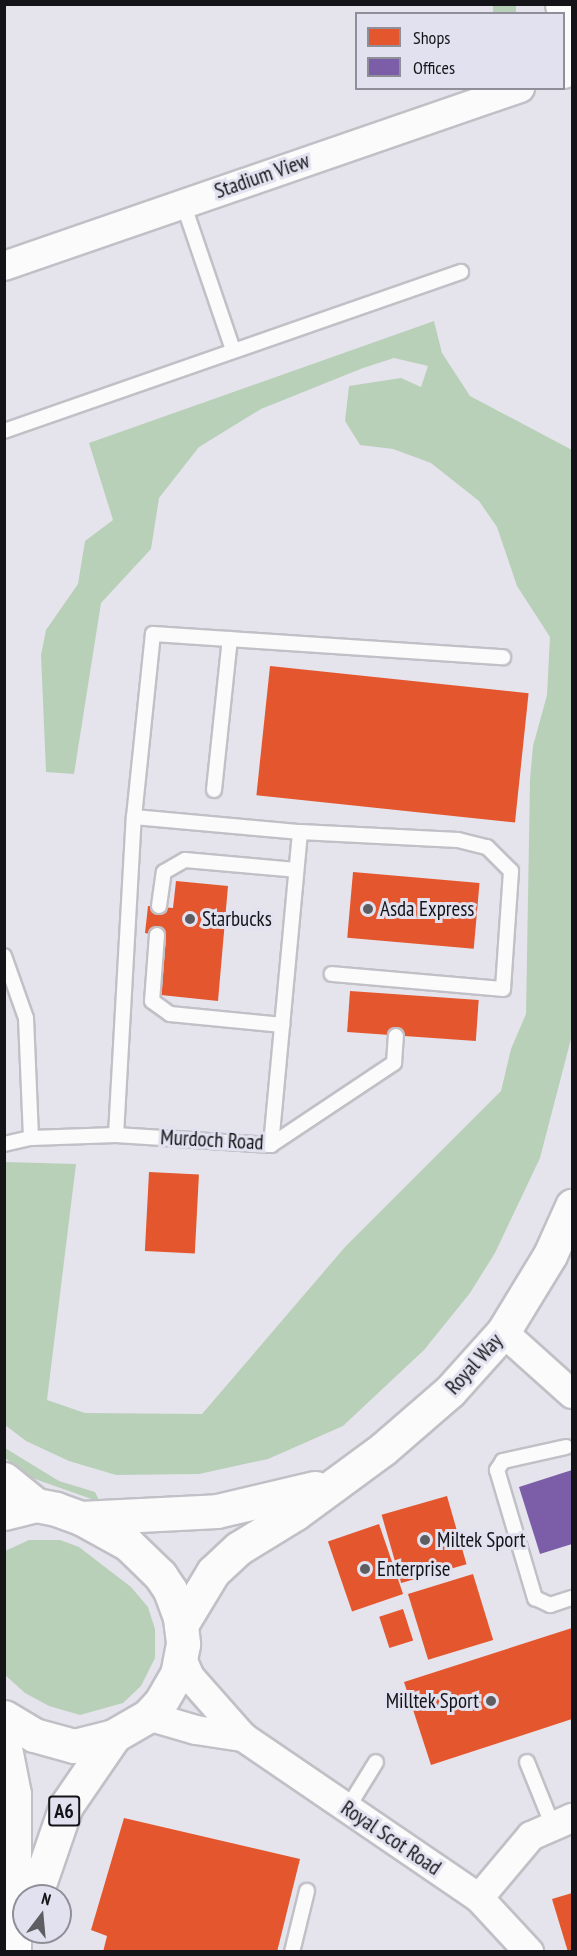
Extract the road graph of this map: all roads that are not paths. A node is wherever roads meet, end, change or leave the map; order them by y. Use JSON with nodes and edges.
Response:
{"nodes":[{"id":1,"x":565,"y":16,"type":"edge"},
{"id":2,"x":573,"y":47,"type":"edge"},
{"id":3,"x":514,"y":90,"type":"edge"},
{"id":4,"x":183,"y":203,"type":"junction"},
{"id":5,"x":4,"y":266,"type":"edge"},
{"id":6,"x":461,"y":272,"type":"dead end"},
{"id":7,"x":233,"y":350,"type":"junction"},
{"id":8,"x":4,"y":430,"type":"edge"},
{"id":9,"x":230,"y":639,"type":"junction"},
{"id":10,"x":503,"y":657,"type":"dead end"},
{"id":11,"x":214,"y":790,"type":"dead end"},
{"id":12,"x":134,"y":817,"type":"junction"},
{"id":13,"x":300,"y":832,"type":"junction"},
{"id":14,"x":296,"y":870,"type":"junction"},
{"id":15,"x":159,"y":906,"type":"dead end"},
{"id":16,"x":157,"y":935,"type":"dead end"},
{"id":17,"x":4,"y":956,"type":"edge"},
{"id":18,"x":332,"y":974,"type":"dead end"},
{"id":19,"x":400,"y":980,"type":"junction"},
{"id":20,"x":399,"y":995,"type":"dead end"},
{"id":21,"x":282,"y":1025,"type":"junction"},
{"id":22,"x":396,"y":1036,"type":"dead end"},
{"id":23,"x":116,"y":1135,"type":"junction"},
{"id":24,"x":31,"y":1138,"type":"junction"},
{"id":25,"x":4,"y":1144,"type":"edge"},
{"id":26,"x":271,"y":1145,"type":"junction"},
{"id":27,"x":573,"y":1206,"type":"edge"},
{"id":28,"x":503,"y":1332,"type":"junction"},
{"id":29,"x":573,"y":1394,"type":"edge"},
{"id":30,"x":567,"y":1447,"type":"dead end"},
{"id":31,"x":4,"y":1479,"type":"edge"},
{"id":32,"x":332,"y":1484,"type":"junction"},
{"id":33,"x":36,"y":1505,"type":"junction"},
{"id":34,"x":4,"y":1513,"type":"edge"},
{"id":35,"x":81,"y":1518,"type":"junction"},
{"id":36,"x":573,"y":1598,"type":"edge"},
{"id":37,"x":182,"y":1625,"type":"junction"},
{"id":38,"x":182,"y":1659,"type":"junction"},
{"id":39,"x":148,"y":1716,"type":"junction"},
{"id":40,"x":4,"y":1717,"type":"edge"},
{"id":41,"x":114,"y":1736,"type":"junction"},
{"id":42,"x":243,"y":1737,"type":"junction"},
{"id":43,"x":4,"y":1743,"type":"edge"},
{"id":44,"x":376,"y":1762,"type":"dead end"},
{"id":45,"x":527,"y":1762,"type":"dead end"},
{"id":46,"x":347,"y":1809,"type":"junction"},
{"id":47,"x":562,"y":1821,"type":"edge"},
{"id":48,"x":39,"y":1884,"type":"edge"},
{"id":49,"x":307,"y":1891,"type":"dead end"},
{"id":50,"x":479,"y":1898,"type":"junction"},
{"id":51,"x":14,"y":1952,"type":"edge"},
{"id":52,"x":292,"y":1952,"type":"edge"},
{"id":53,"x":529,"y":1952,"type":"edge"}],
"edges":[{"from":1,"to":2,"type":"main road"},
{"from":3,"to":4,"type":"street","name":"Stadium View"},
{"from":4,"to":5,"type":"street","name":"Stadium View"},
{"from":4,"to":7,"type":"lane"},
{"from":6,"to":7,"type":"lane"},
{"from":7,"to":8,"type":"lane"},
{"from":9,"to":10,"type":"lane"},
{"from":9,"to":11,"type":"lane"},
{"from":9,"to":12,"type":"lane"},
{"from":12,"to":13,"type":"lane"},
{"from":12,"to":23,"type":"lane"},
{"from":13,"to":14,"type":"lane"},
{"from":13,"to":19,"type":"lane"},
{"from":14,"to":15,"type":"lane"},
{"from":14,"to":21,"type":"lane"},
{"from":16,"to":21,"type":"lane"},
{"from":17,"to":24,"type":"lane"},
{"from":18,"to":19,"type":"lane"},
{"from":19,"to":20,"type":"lane"},
{"from":21,"to":26,"type":"lane"},
{"from":22,"to":26,"type":"lane","name":"Murdoch Road"},
{"from":23,"to":24,"type":"lane","name":"Murdoch Road"},
{"from":23,"to":26,"type":"lane","name":"Murdoch Road"},
{"from":24,"to":25,"type":"lane","name":"Murdoch Road"},
{"from":27,"to":28,"type":"main road","name":"Royal Way"},
{"from":28,"to":29,"type":"street"},
{"from":28,"to":32,"type":"main road","name":"Royal Way"},
{"from":30,"to":36,"type":"lane"},
{"from":31,"to":33,"type":"main road","number":"A6"},
{"from":32,"to":35,"type":"main road","name":"Royal Way"},
{"from":32,"to":37,"type":"main road","name":"Royal Way"},
{"from":33,"to":34,"type":"main road"},
{"from":33,"to":35,"type":"main road","number":"A6"},
{"from":35,"to":37,"type":"main road","number":"A6"},
{"from":37,"to":38,"type":"main road","number":"A6"},
{"from":38,"to":39,"type":"main road","number":"A6"},
{"from":38,"to":42,"type":"street","name":"Royal Scot Road"},
{"from":39,"to":41,"type":"main road","number":"A6"},
{"from":39,"to":42,"type":"street","name":"Royal Scot Road"},
{"from":40,"to":41,"type":"main road","number":"A6"},
{"from":41,"to":48,"type":"main road","number":"A6"},
{"from":42,"to":46,"type":"street","name":"Royal Scot Road"},
{"from":43,"to":51,"type":"main road"},
{"from":44,"to":46,"type":"lane"},
{"from":45,"to":47,"type":"lane"},
{"from":46,"to":50,"type":"street","name":"Royal Scot Road"},
{"from":47,"to":50,"type":"street"},
{"from":49,"to":52,"type":"lane"},
{"from":50,"to":53,"type":"street","name":"Royal Scot Road"}]}
